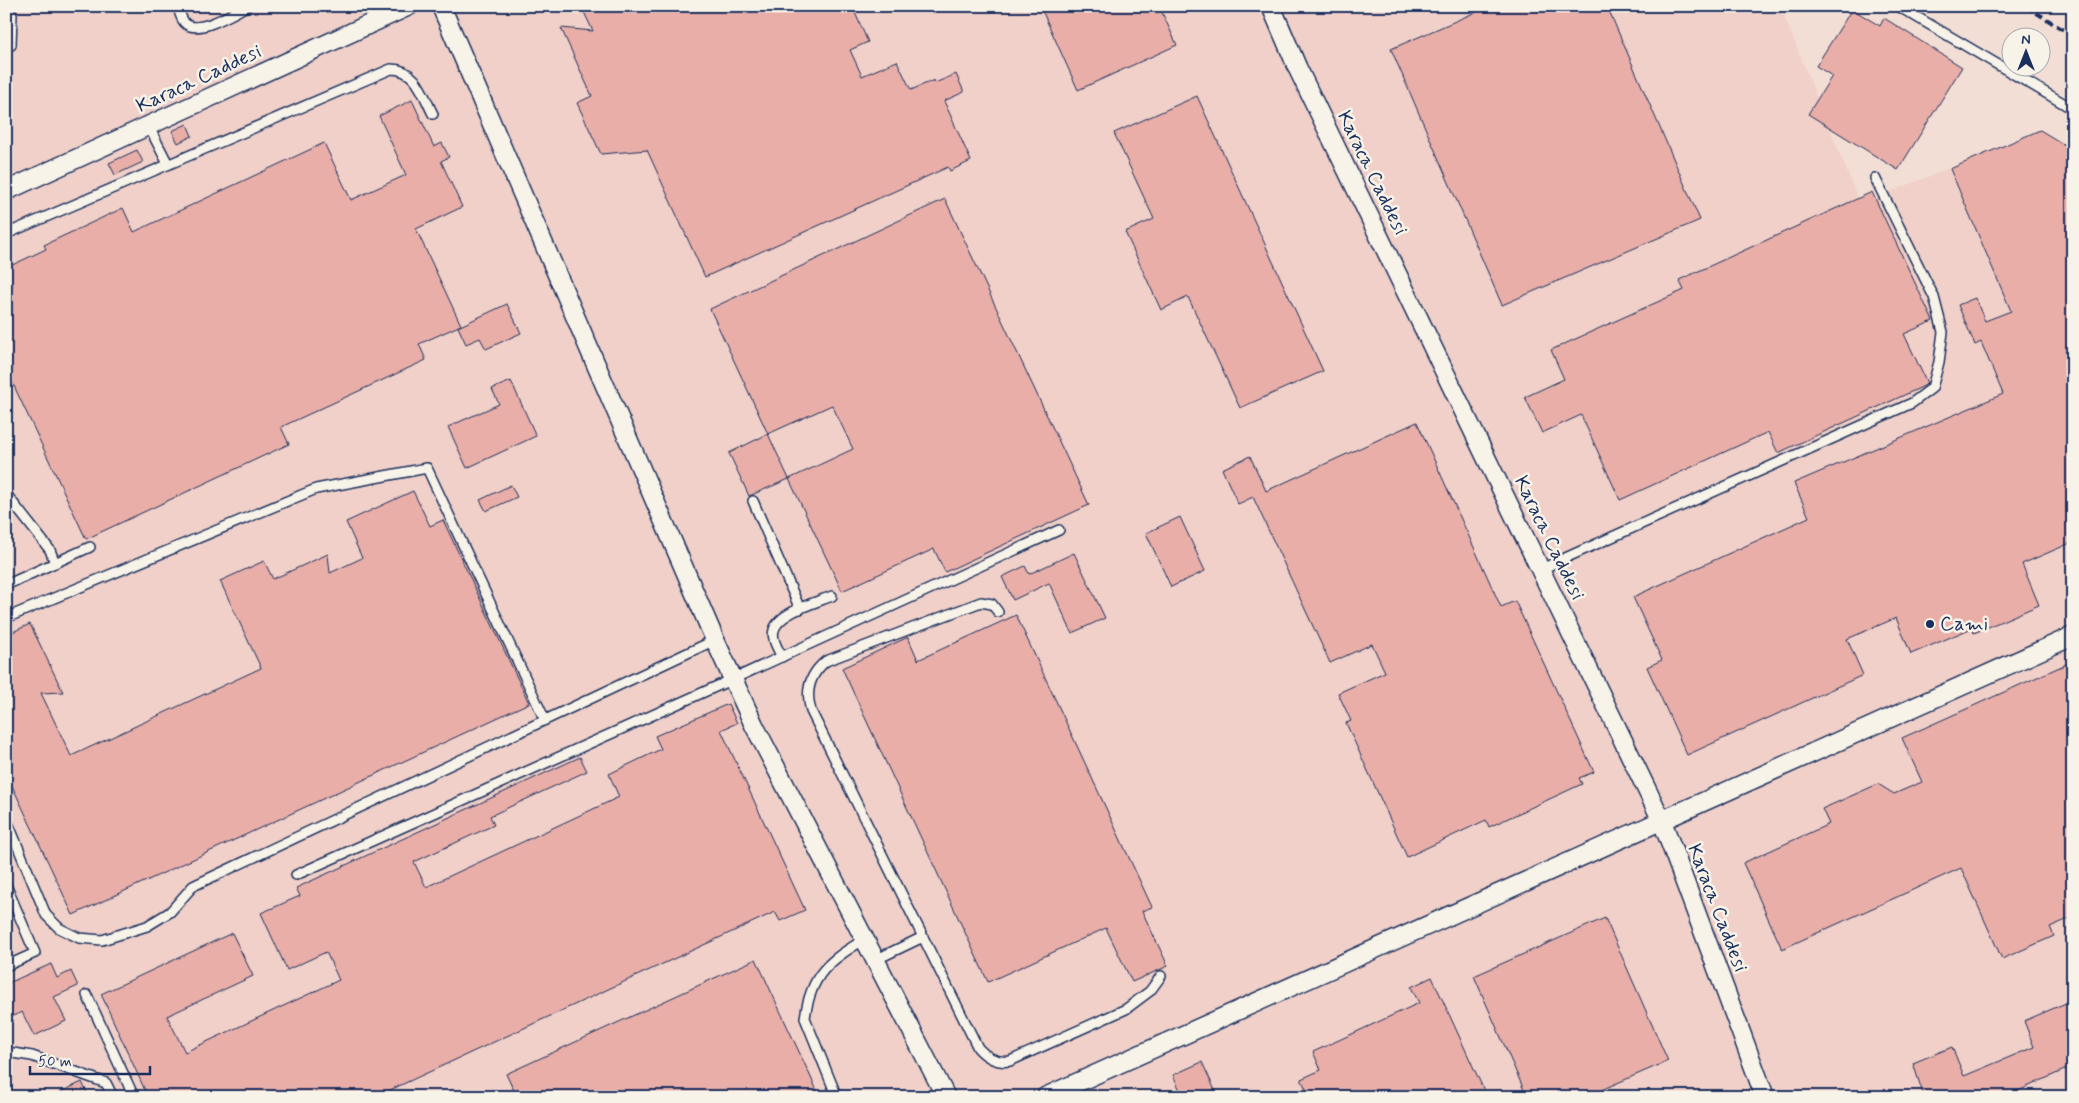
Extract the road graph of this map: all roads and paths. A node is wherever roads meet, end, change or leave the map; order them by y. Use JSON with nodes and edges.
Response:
{"nodes":[{"id":1,"x":6,"y":6,"type":"edge"},
{"id":2,"x":178,"y":6,"type":"edge"},
{"id":3,"x":247,"y":6,"type":"edge"},
{"id":4,"x":409,"y":6,"type":"edge"},
{"id":5,"x":442,"y":6,"type":"edge"},
{"id":6,"x":1271,"y":6,"type":"edge"},
{"id":7,"x":1898,"y":6,"type":"edge"},
{"id":8,"x":6,"y":46,"type":"edge"},
{"id":9,"x":2073,"y":109,"type":"edge"},
{"id":10,"x":433,"y":114,"type":"dead end"},
{"id":11,"x":148,"y":125,"type":"junction"},
{"id":12,"x":168,"y":164,"type":"junction"},
{"id":13,"x":1875,"y":178,"type":"dead end"},
{"id":14,"x":6,"y":191,"type":"edge"},
{"id":15,"x":6,"y":234,"type":"edge"},
{"id":16,"x":6,"y":494,"type":"edge"},
{"id":17,"x":753,"y":501,"type":"dead end"},
{"id":18,"x":1059,"y":530,"type":"dead end"},
{"id":19,"x":90,"y":547,"type":"dead end"},
{"id":20,"x":55,"y":563,"type":"junction"},
{"id":21,"x":1541,"y":570,"type":"junction"},
{"id":22,"x":6,"y":585,"type":"edge"},
{"id":23,"x":832,"y":596,"type":"dead end"},
{"id":24,"x":800,"y":609,"type":"junction"},
{"id":25,"x":998,"y":612,"type":"dead end"},
{"id":26,"x":6,"y":618,"type":"edge"},
{"id":27,"x":2073,"y":636,"type":"edge"},
{"id":28,"x":715,"y":640,"type":"junction"},
{"id":29,"x":782,"y":657,"type":"junction"},
{"id":30,"x":733,"y":679,"type":"junction"},
{"id":31,"x":545,"y":720,"type":"junction"},
{"id":32,"x":6,"y":818,"type":"edge"},
{"id":33,"x":1662,"y":822,"type":"junction"},
{"id":34,"x":296,"y":875,"type":"dead end"},
{"id":35,"x":6,"y":885,"type":"edge"},
{"id":36,"x":923,"y":937,"type":"junction"},
{"id":37,"x":864,"y":939,"type":"junction"},
{"id":38,"x":875,"y":960,"type":"junction"},
{"id":39,"x":6,"y":966,"type":"edge"},
{"id":40,"x":1160,"y":976,"type":"dead end"},
{"id":41,"x":86,"y":995,"type":"dead end"},
{"id":42,"x":6,"y":1052,"type":"edge"},
{"id":43,"x":113,"y":1097,"type":"edge"},
{"id":44,"x":134,"y":1097,"type":"edge"},
{"id":45,"x":837,"y":1097,"type":"edge"},
{"id":46,"x":946,"y":1097,"type":"edge"},
{"id":47,"x":1045,"y":1097,"type":"edge"},
{"id":48,"x":1766,"y":1097,"type":"edge"}],
"edges":[{"from":1,"to":8,"type":"lane"},
{"from":2,"to":3,"type":"lane"},
{"from":4,"to":11,"type":"street","name":"Karaca Caddesi"},
{"from":5,"to":28,"type":"street"},
{"from":6,"to":21,"type":"street","name":"Karaca Caddesi"},
{"from":7,"to":9,"type":"lane"},
{"from":10,"to":12,"type":"lane"},
{"from":11,"to":12,"type":"lane"},
{"from":11,"to":14,"type":"street","name":"Karaca Caddesi"},
{"from":12,"to":15,"type":"lane"},
{"from":13,"to":21,"type":"lane"},
{"from":16,"to":20,"type":"lane"},
{"from":17,"to":24,"type":"lane"},
{"from":18,"to":29,"type":"lane"},
{"from":19,"to":20,"type":"lane"},
{"from":20,"to":22,"type":"lane"},
{"from":21,"to":33,"type":"street","name":"Karaca Caddesi"},
{"from":23,"to":24,"type":"lane"},
{"from":24,"to":29,"type":"lane"},
{"from":25,"to":36,"type":"lane"},
{"from":26,"to":31,"type":"lane"},
{"from":27,"to":33,"type":"street"},
{"from":28,"to":30,"type":"street"},
{"from":28,"to":31,"type":"lane"},
{"from":29,"to":30,"type":"lane"},
{"from":30,"to":34,"type":"lane"},
{"from":30,"to":37,"type":"street"},
{"from":31,"to":32,"type":"lane"},
{"from":33,"to":47,"type":"street"},
{"from":33,"to":48,"type":"street","name":"Karaca Caddesi"},
{"from":35,"to":39,"type":"lane"},
{"from":36,"to":38,"type":"lane"},
{"from":36,"to":40,"type":"lane"},
{"from":37,"to":38,"type":"street"},
{"from":37,"to":45,"type":"lane"},
{"from":38,"to":46,"type":"street"},
{"from":41,"to":44,"type":"lane"},
{"from":42,"to":43,"type":"lane"}]}
